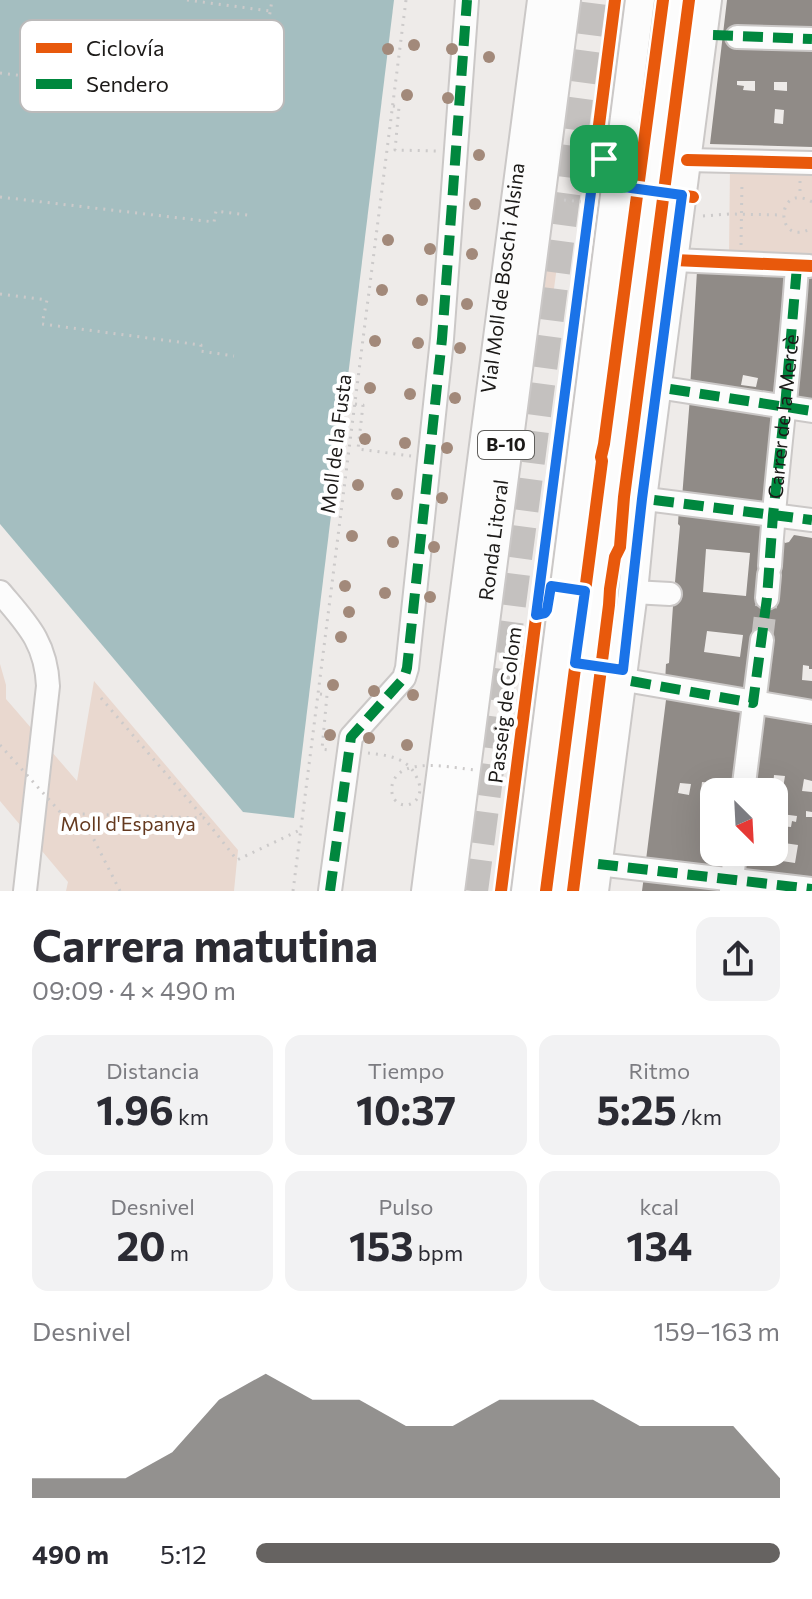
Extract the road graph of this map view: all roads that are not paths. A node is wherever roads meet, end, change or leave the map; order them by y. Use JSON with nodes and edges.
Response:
{"nodes":[{"id":1,"x":467,"y":0,"type":"edge"},
{"id":2,"x":539,"y":0,"type":"edge"},
{"id":3,"x":564,"y":0,"type":"edge"},
{"id":4,"x":640,"y":0,"type":"edge"},
{"id":5,"x":675,"y":0,"type":"edge"},
{"id":6,"x":707,"y":0,"type":"edge"},
{"id":7,"x":724,"y":36,"type":"dead end"},
{"id":8,"x":812,"y":39,"type":"edge"},
{"id":9,"x":687,"y":160,"type":"junction"},
{"id":10,"x":812,"y":163,"type":"edge"},
{"id":11,"x":674,"y":260,"type":"junction"},
{"id":12,"x":804,"y":266,"type":"edge"},
{"id":13,"x":670,"y":389,"type":"dead end"},
{"id":14,"x":785,"y":407,"type":"junction"},
{"id":15,"x":812,"y":411,"type":"edge"},
{"id":16,"x":654,"y":500,"type":"dead end"},
{"id":17,"x":771,"y":515,"type":"junction"},
{"id":18,"x":812,"y":520,"type":"edge"},
{"id":19,"x":0,"y":592,"type":"edge"},
{"id":20,"x":633,"y":592,"type":"junction"},
{"id":21,"x":670,"y":594,"type":"dead end"},
{"id":22,"x":767,"y":598,"type":"tunnel mouth"},
{"id":23,"x":762,"y":640,"type":"tunnel mouth"},
{"id":24,"x":631,"y":681,"type":"dead end"},
{"id":25,"x":753,"y":703,"type":"junction"},
{"id":26,"x":812,"y":712,"type":"edge"},
{"id":27,"x":745,"y":778,"type":"edge"},
{"id":28,"x":734,"y":866,"type":"edge"},
{"id":29,"x":596,"y":878,"type":"edge"},
{"id":30,"x":732,"y":886,"type":"edge"},
{"id":31,"x":812,"y":889,"type":"edge"},
{"id":32,"x":25,"y":891,"type":"edge"},
{"id":33,"x":330,"y":891,"type":"edge"},
{"id":34,"x":423,"y":891,"type":"edge"},
{"id":35,"x":448,"y":891,"type":"edge"},
{"id":36,"x":526,"y":891,"type":"edge"},
{"id":37,"x":560,"y":891,"type":"edge"}],
"edges":[{"from":1,"to":33,"type":"street"},
{"from":2,"to":34,"type":"street","name":"Vial Moll de Bosch i Alsina"},
{"from":3,"to":35,"type":"highway","name":"Ronda Litoral","number":"B-10"},
{"from":4,"to":36,"type":"main road"},
{"from":5,"to":37,"type":"street"},
{"from":6,"to":9,"type":"main road"},
{"from":7,"to":8,"type":"street"},
{"from":9,"to":10,"type":"street"},
{"from":9,"to":11,"type":"main road"},
{"from":11,"to":12,"type":"street"},
{"from":11,"to":20,"type":"main road"},
{"from":12,"to":14,"type":"street","name":"Carrer de la Mercè"},
{"from":13,"to":14,"type":"street"},
{"from":14,"to":15,"type":"street"},
{"from":14,"to":17,"type":"street","name":"Carrer de la Mercè"},
{"from":16,"to":17,"type":"street"},
{"from":17,"to":18,"type":"street"},
{"from":17,"to":22,"type":"street","name":"Carrer de la Mercè"},
{"from":19,"to":32,"type":"street"},
{"from":20,"to":21,"type":"street"},
{"from":20,"to":29,"type":"main road"},
{"from":23,"to":25,"type":"street"},
{"from":24,"to":25,"type":"street"},
{"from":25,"to":26,"type":"street"},
{"from":25,"to":27,"type":"street"},
{"from":28,"to":30,"type":"street"},
{"from":29,"to":30,"type":"street"},
{"from":30,"to":31,"type":"street"}]}
